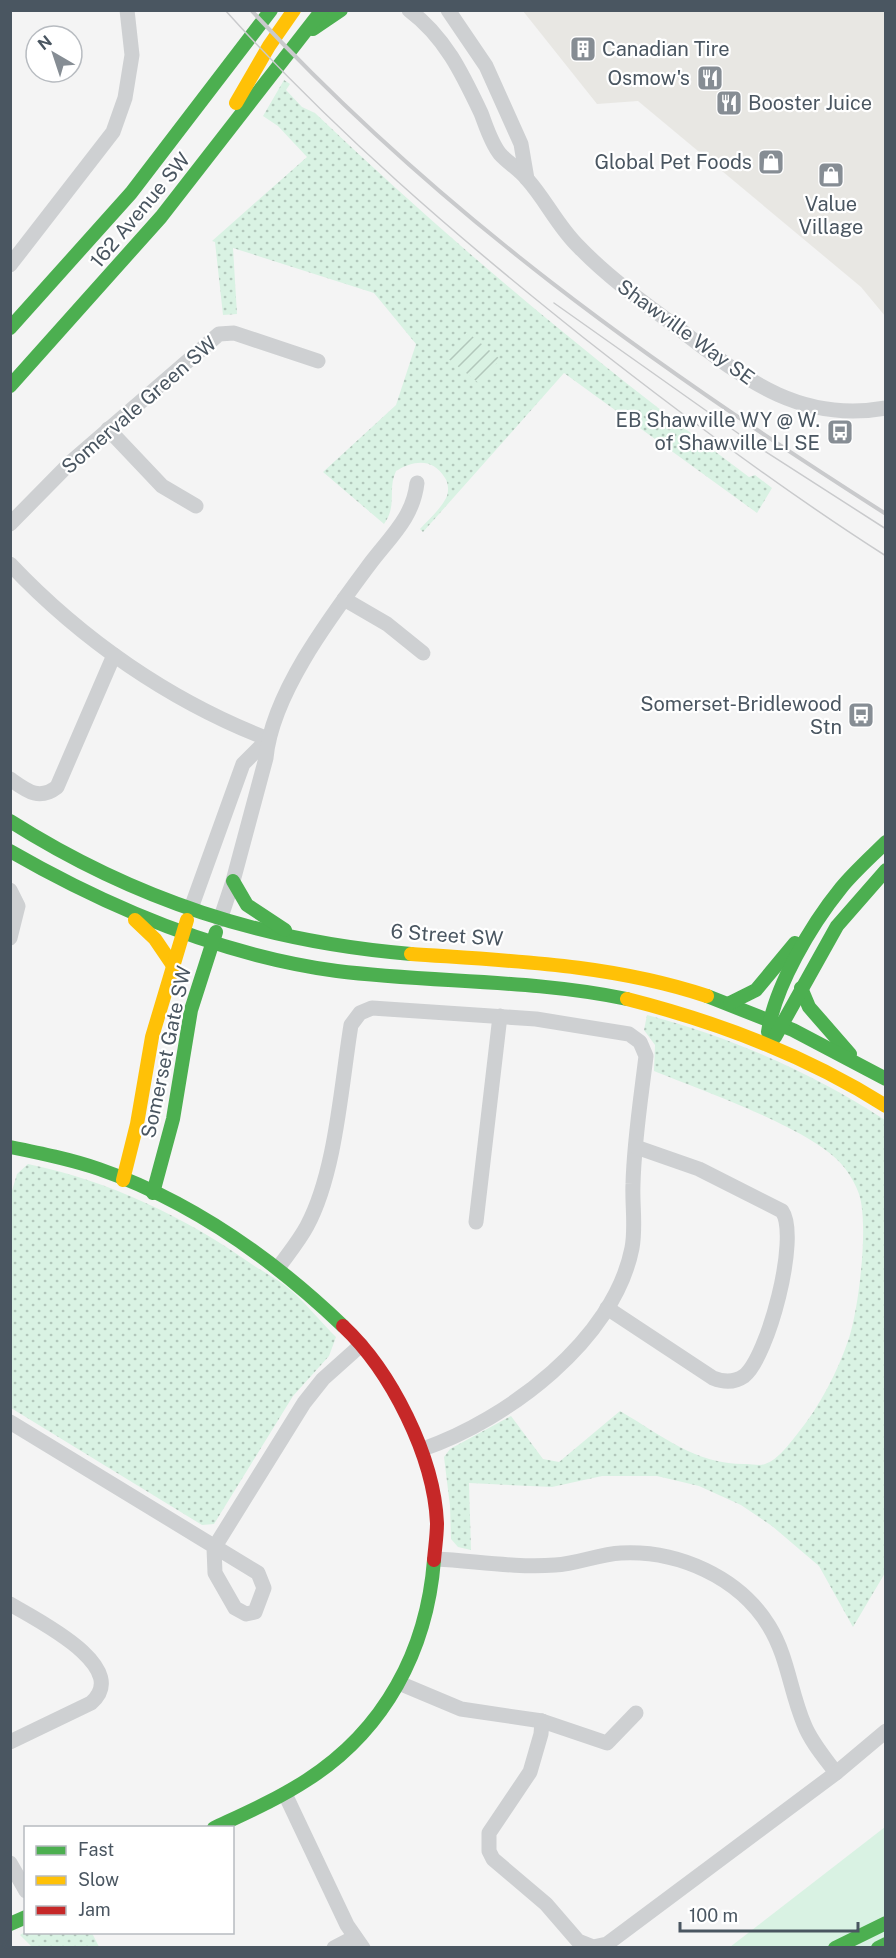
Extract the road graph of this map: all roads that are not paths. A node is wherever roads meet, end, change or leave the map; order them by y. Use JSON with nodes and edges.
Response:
{"nodes":[{"id":1,"x":127,"y":10,"type":"edge"},
{"id":2,"x":270,"y":10,"type":"edge"},
{"id":3,"x":294,"y":10,"type":"edge"},
{"id":4,"x":322,"y":10,"type":"edge"},
{"id":5,"x":341,"y":10,"type":"edge"},
{"id":6,"x":409,"y":10,"type":"edge"},
{"id":7,"x":448,"y":10,"type":"edge"},
{"id":8,"x":304,"y":34,"type":"junction"},
{"id":9,"x":200,"y":169,"type":"junction"},
{"id":10,"x":527,"y":179,"type":"junction"},
{"id":11,"x":10,"y":265,"type":"edge"},
{"id":12,"x":10,"y":328,"type":"edge"},
{"id":13,"x":318,"y":361,"type":"dead end"},
{"id":14,"x":10,"y":386,"type":"edge"},
{"id":15,"x":885,"y":408,"type":"edge"},
{"id":16,"x":108,"y":429,"type":"junction"},
{"id":17,"x":417,"y":483,"type":"dead end"},
{"id":18,"x":196,"y":506,"type":"dead end"},
{"id":19,"x":10,"y":524,"type":"edge"},
{"id":20,"x":10,"y":564,"type":"edge"},
{"id":21,"x":344,"y":599,"type":"junction"},
{"id":22,"x":423,"y":653,"type":"dead end"},
{"id":23,"x":114,"y":655,"type":"junction"},
{"id":24,"x":268,"y":739,"type":"junction"},
{"id":25,"x":10,"y":779,"type":"edge"},
{"id":26,"x":10,"y":820,"type":"edge"},
{"id":27,"x":885,"y":842,"type":"edge"},
{"id":28,"x":10,"y":851,"type":"edge"},
{"id":29,"x":885,"y":870,"type":"edge"},
{"id":30,"x":233,"y":881,"type":"junction"},
{"id":31,"x":10,"y":890,"type":"edge"},
{"id":32,"x":834,"y":897,"type":"junction"},
{"id":33,"x":190,"y":911,"type":"junction"},
{"id":34,"x":126,"y":912,"type":"junction"},
{"id":35,"x":220,"y":920,"type":"junction"},
{"id":36,"x":182,"y":934,"type":"junction"},
{"id":37,"x":10,"y":938,"type":"edge"},
{"id":38,"x":304,"y":940,"type":"junction"},
{"id":39,"x":212,"y":943,"type":"junction"},
{"id":40,"x":172,"y":964,"type":"junction"},
{"id":41,"x":801,"y":988,"type":"junction"},
{"id":42,"x":730,"y":1003,"type":"junction"},
{"id":43,"x":500,"y":1016,"type":"junction"},
{"id":44,"x":768,"y":1019,"type":"junction"},
{"id":45,"x":783,"y":1025,"type":"junction"},
{"id":46,"x":769,"y":1044,"type":"junction"},
{"id":47,"x":856,"y":1062,"type":"junction"},
{"id":48,"x":885,"y":1079,"type":"edge"},
{"id":49,"x":885,"y":1106,"type":"edge"},
{"id":50,"x":10,"y":1147,"type":"edge"},
{"id":51,"x":636,"y":1147,"type":"junction"},
{"id":52,"x":123,"y":1180,"type":"junction"},
{"id":53,"x":153,"y":1193,"type":"junction"},
{"id":54,"x":476,"y":1222,"type":"dead end"},
{"id":55,"x":278,"y":1268,"type":"junction"},
{"id":56,"x":607,"y":1308,"type":"junction"},
{"id":57,"x":361,"y":1345,"type":"junction"},
{"id":58,"x":10,"y":1422,"type":"edge"},
{"id":59,"x":423,"y":1449,"type":"junction"},
{"id":60,"x":437,"y":1559,"type":"junction"},
{"id":61,"x":10,"y":1604,"type":"edge"},
{"id":62,"x":399,"y":1683,"type":"junction"},
{"id":63,"x":636,"y":1713,"type":"dead end"},
{"id":64,"x":542,"y":1721,"type":"junction"},
{"id":65,"x":885,"y":1731,"type":"edge"},
{"id":66,"x":10,"y":1742,"type":"edge"},
{"id":67,"x":836,"y":1773,"type":"junction"},
{"id":68,"x":285,"y":1794,"type":"junction"},
{"id":69,"x":216,"y":1826,"type":"edge"},
{"id":70,"x":10,"y":1863,"type":"edge"},
{"id":71,"x":24,"y":1888,"type":"edge"},
{"id":72,"x":24,"y":1918,"type":"edge"},
{"id":73,"x":885,"y":1923,"type":"edge"},
{"id":74,"x":10,"y":1924,"type":"edge"},
{"id":75,"x":359,"y":1942,"type":"edge"},
{"id":76,"x":885,"y":1944,"type":"edge"},
{"id":77,"x":334,"y":1947,"type":"edge"},
{"id":78,"x":835,"y":1947,"type":"edge"},
{"id":79,"x":878,"y":1947,"type":"edge"}],
"edges":[{"from":1,"to":11,"type":"street"},
{"from":2,"to":12,"type":"main road","name":"162 Avenue SW"},
{"from":3,"to":9,"type":"main road"},
{"from":4,"to":8,"type":"main road"},
{"from":5,"to":8,"type":"main road"},
{"from":6,"to":10,"type":"street","name":"Shawville Way SE"},
{"from":7,"to":10,"type":"street","name":"Shawville Way SE"},
{"from":8,"to":9,"type":"main road","name":"162 Avenue SW"},
{"from":9,"to":14,"type":"main road","name":"162 Avenue SW"},
{"from":10,"to":15,"type":"street","name":"Shawville Way SE"},
{"from":13,"to":16,"type":"street","name":"Somervale Green SW"},
{"from":16,"to":18,"type":"street"},
{"from":16,"to":19,"type":"street","name":"Somervale Green SW"},
{"from":17,"to":21,"type":"street"},
{"from":20,"to":23,"type":"street"},
{"from":21,"to":22,"type":"street"},
{"from":21,"to":24,"type":"street"},
{"from":23,"to":24,"type":"street"},
{"from":23,"to":25,"type":"street"},
{"from":24,"to":30,"type":"street"},
{"from":24,"to":33,"type":"street"},
{"from":26,"to":33,"type":"main road","name":"6 Street SW"},
{"from":27,"to":32,"type":"main road"},
{"from":28,"to":34,"type":"main road"},
{"from":29,"to":41,"type":"main road"},
{"from":30,"to":35,"type":"street"},
{"from":30,"to":38,"type":"main road"},
{"from":31,"to":37,"type":"street"},
{"from":32,"to":42,"type":"main road"},
{"from":32,"to":44,"type":"main road"},
{"from":33,"to":35,"type":"main road","name":"6 Street SW"},
{"from":33,"to":36,"type":"main road","name":"Somerset Gate SW"},
{"from":34,"to":36,"type":"main road"},
{"from":34,"to":40,"type":"main road"},
{"from":35,"to":38,"type":"main road","name":"6 Street SW"},
{"from":35,"to":39,"type":"main road","name":"Somerset Gate SW"},
{"from":36,"to":39,"type":"main road"},
{"from":36,"to":40,"type":"main road","name":"Somerset Gate SW"},
{"from":38,"to":42,"type":"main road","name":"6 Street SW"},
{"from":39,"to":46,"type":"main road"},
{"from":39,"to":53,"type":"main road","name":"Somerset Gate SW"},
{"from":40,"to":52,"type":"main road","name":"Somerset Gate SW"},
{"from":41,"to":45,"type":"main road"},
{"from":41,"to":47,"type":"main road"},
{"from":42,"to":44,"type":"main road","name":"6 Street SW"},
{"from":43,"to":51,"type":"street"},
{"from":43,"to":54,"type":"street"},
{"from":43,"to":55,"type":"street"},
{"from":44,"to":45,"type":"main road","name":"6 Street SW"},
{"from":44,"to":46,"type":"main road"},
{"from":45,"to":46,"type":"main road"},
{"from":45,"to":47,"type":"main road","name":"6 Street SW"},
{"from":46,"to":49,"type":"main road"},
{"from":47,"to":48,"type":"main road","name":"6 Street SW"},
{"from":50,"to":52,"type":"main road"},
{"from":51,"to":56,"type":"street"},
{"from":51,"to":56,"type":"street"},
{"from":52,"to":53,"type":"main road"},
{"from":53,"to":55,"type":"main road"},
{"from":55,"to":57,"type":"main road"},
{"from":56,"to":59,"type":"street"},
{"from":57,"to":58,"type":"street"},
{"from":57,"to":59,"type":"main road"},
{"from":59,"to":60,"type":"main road"},
{"from":60,"to":62,"type":"main road"},
{"from":60,"to":67,"type":"street"},
{"from":61,"to":66,"type":"street"},
{"from":62,"to":64,"type":"street"},
{"from":62,"to":68,"type":"main road"},
{"from":63,"to":64,"type":"street"},
{"from":64,"to":67,"type":"street"},
{"from":65,"to":67,"type":"street"},
{"from":68,"to":69,"type":"main road"},
{"from":68,"to":75,"type":"street"},
{"from":70,"to":71,"type":"street"},
{"from":72,"to":74,"type":"main road"},
{"from":73,"to":78,"type":"main road"},
{"from":75,"to":77,"type":"street"},
{"from":76,"to":79,"type":"main road"}]}
